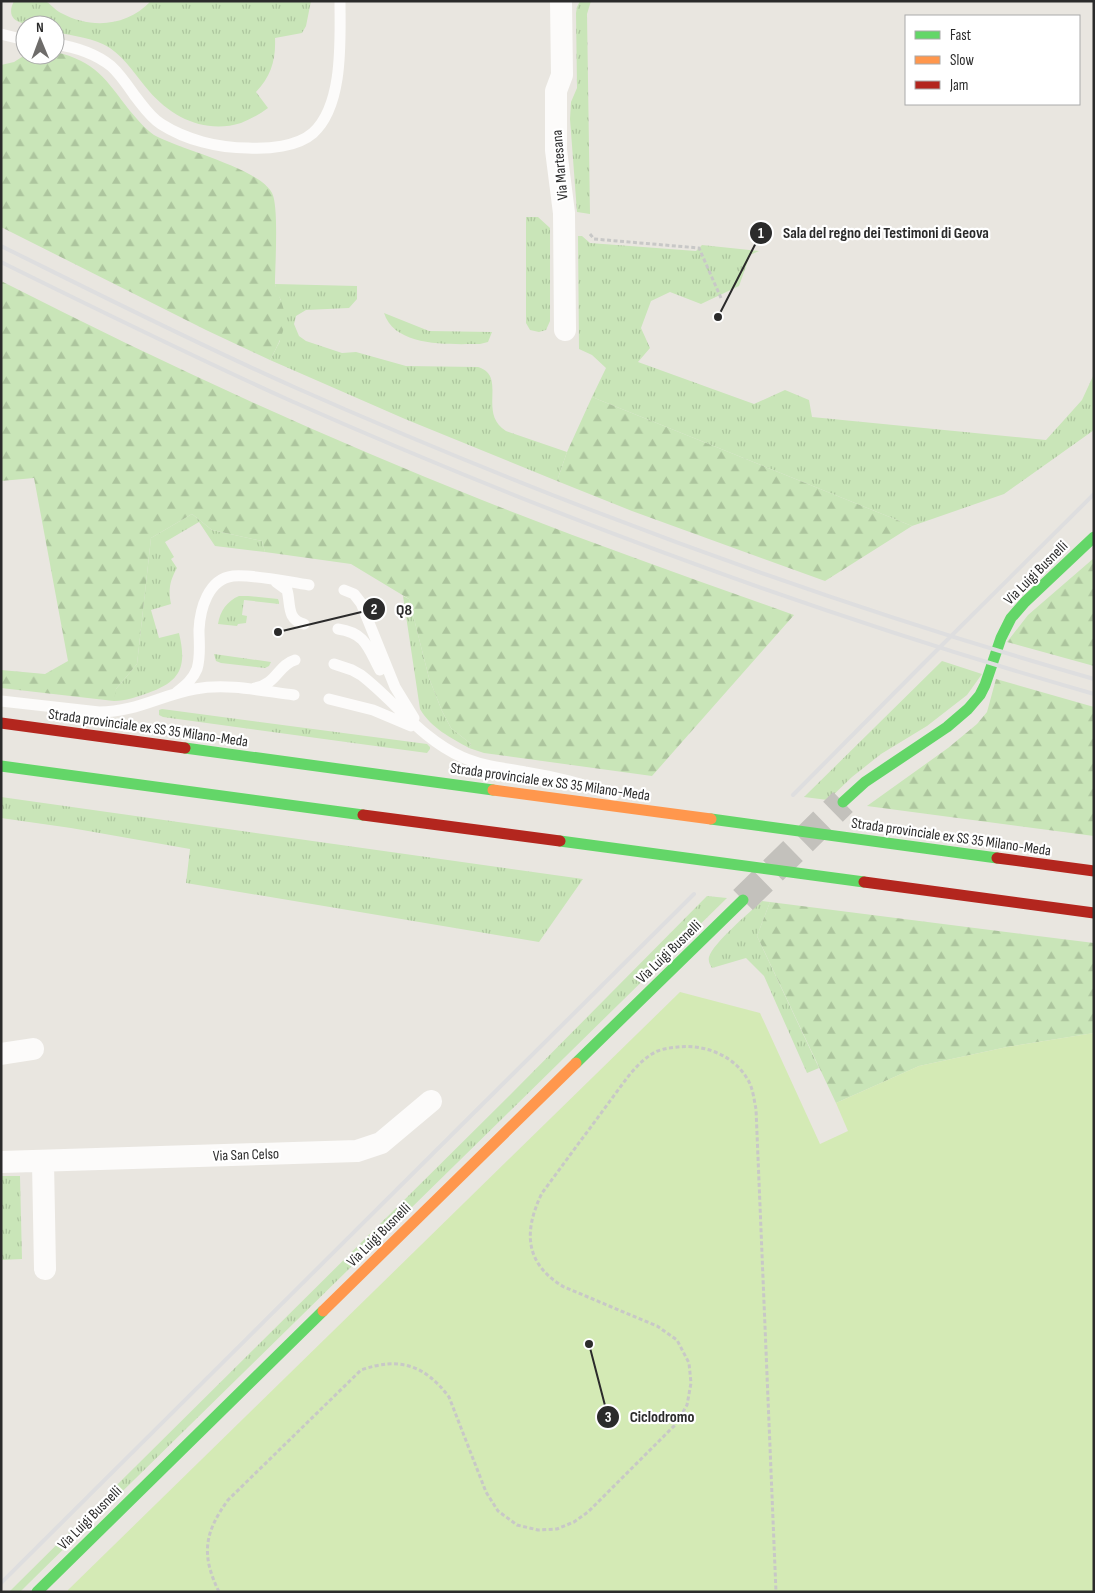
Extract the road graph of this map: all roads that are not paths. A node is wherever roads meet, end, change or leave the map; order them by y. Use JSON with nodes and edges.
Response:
{"nodes":[{"id":1,"x":340,"y":1,"type":"edge"},
{"id":2,"x":561,"y":1,"type":"edge"},
{"id":3,"x":1,"y":34,"type":"edge"},
{"id":4,"x":15,"y":38,"type":"edge"},
{"id":5,"x":65,"y":47,"type":"edge"},
{"id":6,"x":565,"y":330,"type":"dead end"},
{"id":7,"x":1094,"y":537,"type":"edge"},
{"id":8,"x":265,"y":579,"type":"junction"},
{"id":9,"x":309,"y":585,"type":"dead end"},
{"id":10,"x":344,"y":590,"type":"dead end"},
{"id":11,"x":304,"y":624,"type":"dead end"},
{"id":12,"x":338,"y":629,"type":"dead end"},
{"id":13,"x":295,"y":660,"type":"dead end"},
{"id":14,"x":334,"y":664,"type":"dead end"},
{"id":15,"x":241,"y":689,"type":"junction"},
{"id":16,"x":294,"y":695,"type":"dead end"},
{"id":17,"x":168,"y":697,"type":"junction"},
{"id":18,"x":329,"y":700,"type":"dead end"},
{"id":19,"x":1,"y":701,"type":"edge"},
{"id":20,"x":1,"y":723,"type":"edge"},
{"id":21,"x":432,"y":738,"type":"junction"},
{"id":22,"x":1,"y":766,"type":"edge"},
{"id":23,"x":843,"y":802,"type":"tunnel mouth"},
{"id":24,"x":670,"y":814,"type":"junction"},
{"id":25,"x":1094,"y":871,"type":"edge"},
{"id":26,"x":743,"y":900,"type":"tunnel mouth"},
{"id":27,"x":1094,"y":913,"type":"edge"},
{"id":28,"x":33,"y":1049,"type":"dead end"},
{"id":29,"x":1,"y":1054,"type":"edge"},
{"id":30,"x":431,"y":1101,"type":"dead end"},
{"id":31,"x":1,"y":1162,"type":"edge"},
{"id":32,"x":43,"y":1162,"type":"junction"},
{"id":33,"x":45,"y":1269,"type":"dead end"},
{"id":34,"x":37,"y":1592,"type":"edge"}],
"edges":[{"from":1,"to":5,"type":"lane"},
{"from":2,"to":6,"type":"street","name":"Via Martesana"},
{"from":3,"to":4,"type":"lane"},
{"from":7,"to":23,"type":"main road","name":"Via Luigi Busnelli"},
{"from":8,"to":9,"type":"lane"},
{"from":8,"to":11,"type":"lane"},
{"from":8,"to":17,"type":"lane"},
{"from":10,"to":21,"type":"lane"},
{"from":12,"to":21,"type":"lane"},
{"from":13,"to":15,"type":"lane"},
{"from":14,"to":21,"type":"lane"},
{"from":15,"to":16,"type":"lane"},
{"from":15,"to":17,"type":"lane"},
{"from":17,"to":19,"type":"lane"},
{"from":18,"to":21,"type":"lane"},
{"from":20,"to":24,"type":"main road","name":"Strada provinciale ex SS 35 Milano-Meda"},
{"from":21,"to":24,"type":"lane"},
{"from":22,"to":27,"type":"main road"},
{"from":24,"to":25,"type":"main road","name":"Strada provinciale ex SS 35 Milano-Meda"},
{"from":26,"to":34,"type":"main road","name":"Via Luigi Busnelli"},
{"from":28,"to":29,"type":"street"},
{"from":30,"to":32,"type":"street","name":"Via San Celso"},
{"from":31,"to":32,"type":"street","name":"Via San Celso"},
{"from":32,"to":33,"type":"street"}]}
